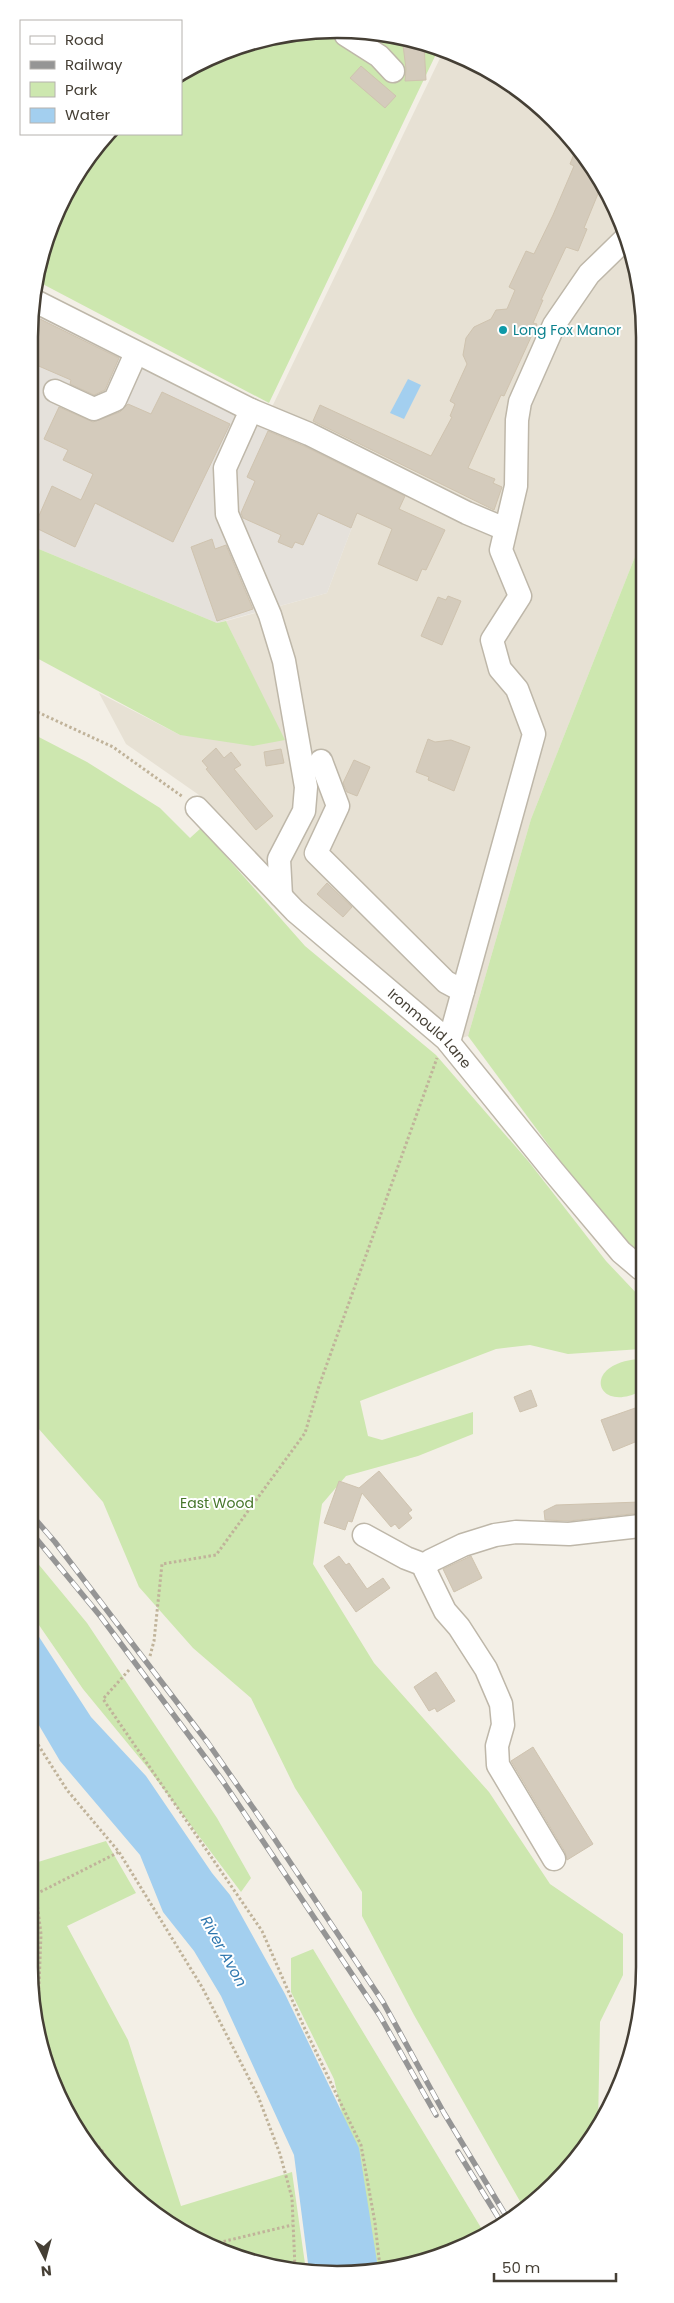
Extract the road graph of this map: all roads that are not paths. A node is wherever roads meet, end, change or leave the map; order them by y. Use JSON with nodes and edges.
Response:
{"nodes":[{"id":1,"x":351,"y":38,"type":"edge"},
{"id":2,"x":393,"y":71,"type":"dead end"},
{"id":3,"x":621,"y":243,"type":"edge"},
{"id":4,"x":39,"y":304,"type":"edge"},
{"id":5,"x":136,"y":353,"type":"junction"},
{"id":6,"x":56,"y":391,"type":"dead end"},
{"id":7,"x":251,"y":410,"type":"junction"},
{"id":8,"x":505,"y":529,"type":"junction"},
{"id":9,"x":321,"y":761,"type":"dead end"},
{"id":10,"x":197,"y":808,"type":"road end"},
{"id":11,"x":281,"y":896,"type":"junction"},
{"id":12,"x":463,"y":991,"type":"junction"},
{"id":13,"x":448,"y":1040,"type":"junction"},
{"id":14,"x":636,"y":1265,"type":"edge"},
{"id":15,"x":636,"y":1526,"type":"edge"},
{"id":16,"x":364,"y":1535,"type":"dead end"},
{"id":17,"x":427,"y":1566,"type":"junction"},
{"id":18,"x":554,"y":1858,"type":"dead end"}],
"edges":[{"from":1,"to":2,"type":"street"},
{"from":3,"to":8,"type":"street"},
{"from":4,"to":5,"type":"street"},
{"from":5,"to":6,"type":"street"},
{"from":5,"to":7,"type":"street"},
{"from":7,"to":8,"type":"street"},
{"from":7,"to":11,"type":"street"},
{"from":8,"to":12,"type":"street"},
{"from":9,"to":12,"type":"street"},
{"from":10,"to":11,"type":"street","name":"Ironmould Lane"},
{"from":11,"to":13,"type":"street","name":"Ironmould Lane"},
{"from":12,"to":13,"type":"street"},
{"from":13,"to":14,"type":"street","name":"Ironmould Lane"},
{"from":15,"to":17,"type":"street"},
{"from":16,"to":17,"type":"street"},
{"from":17,"to":18,"type":"street"}]}
